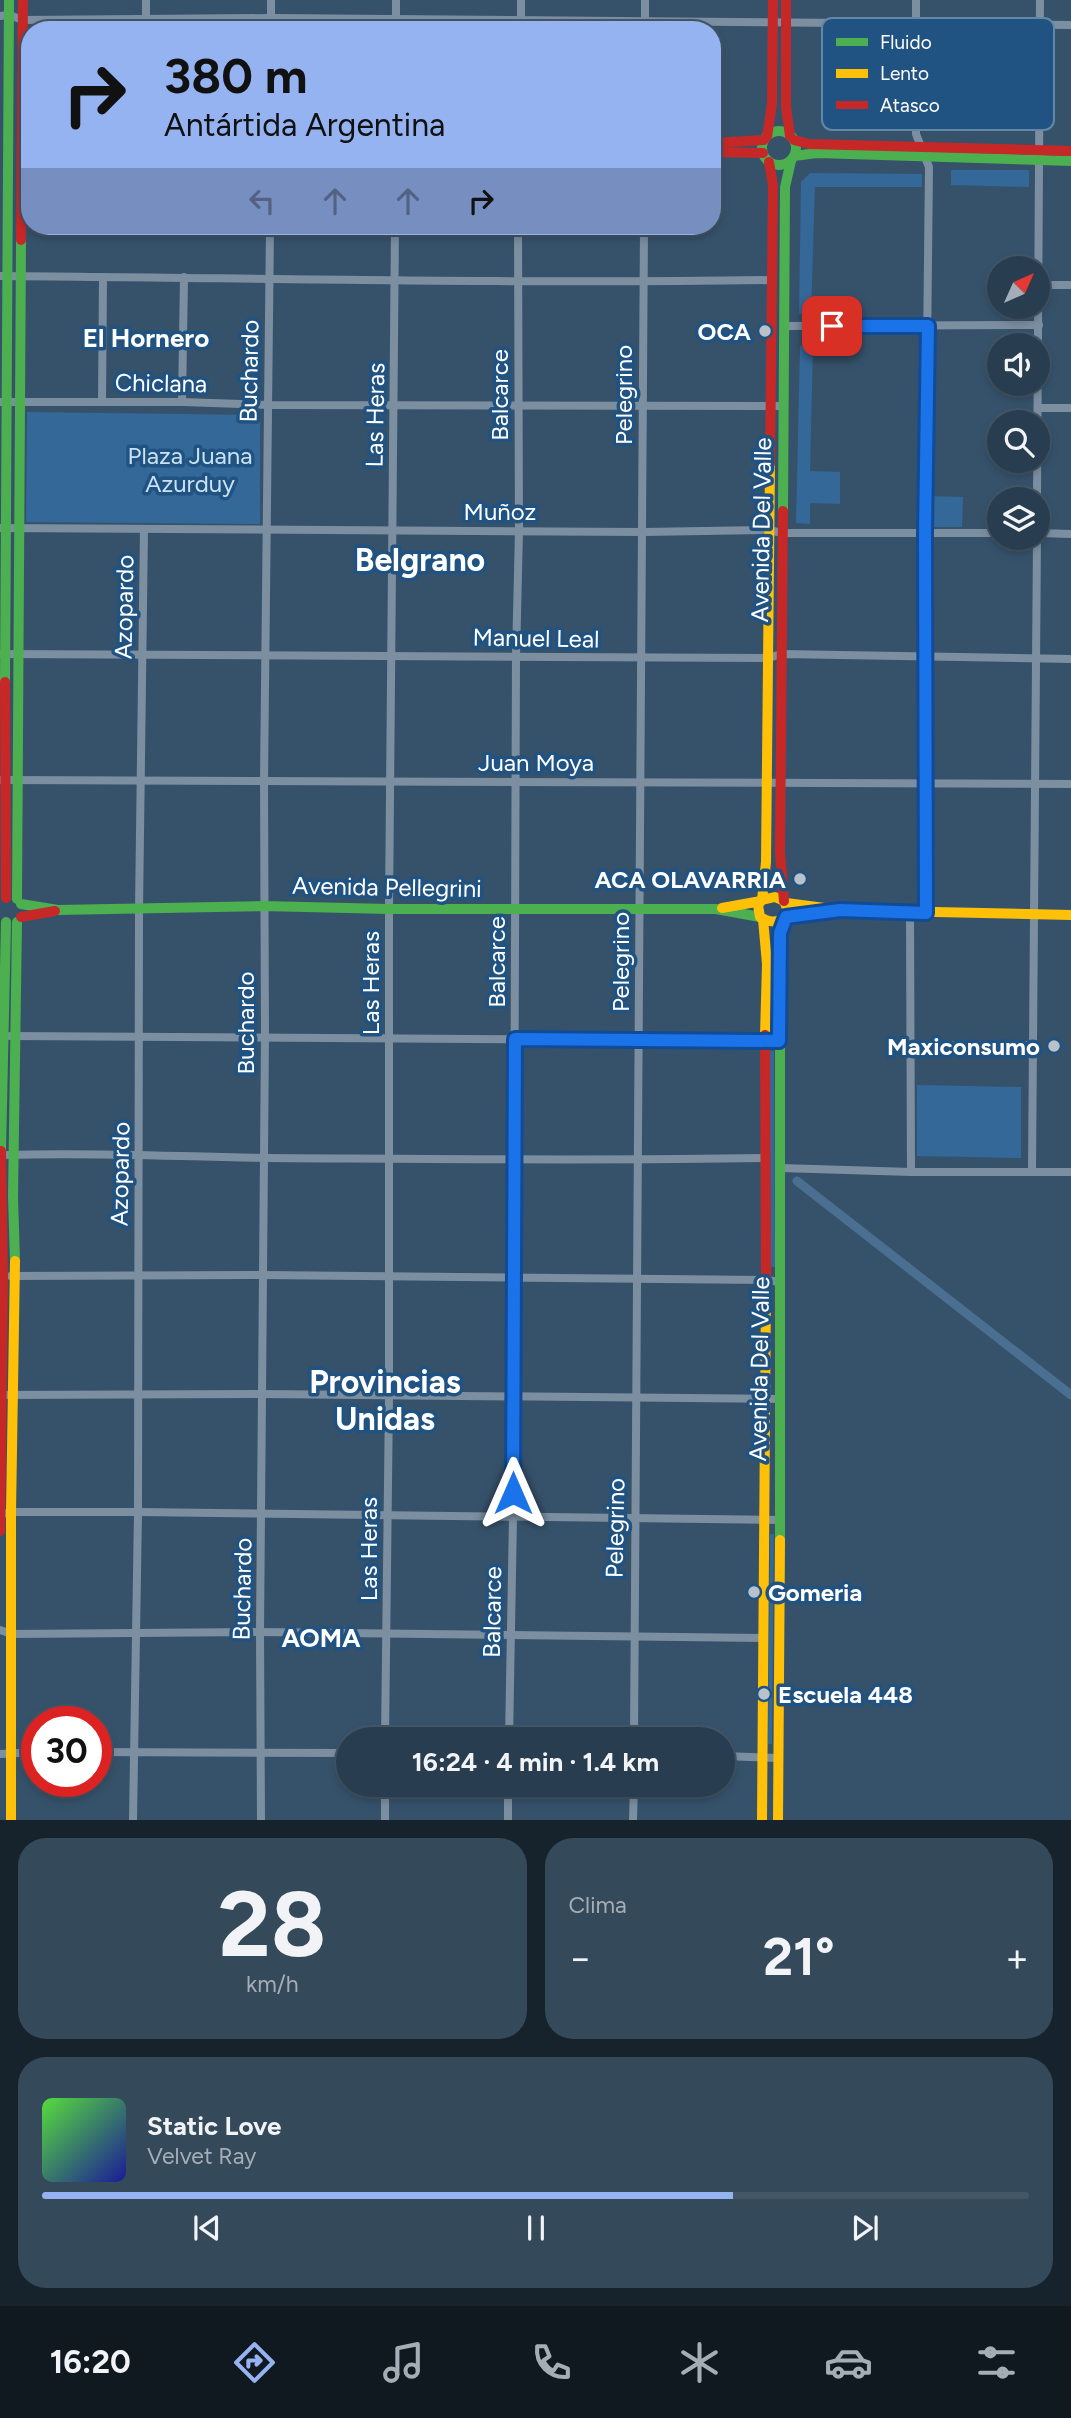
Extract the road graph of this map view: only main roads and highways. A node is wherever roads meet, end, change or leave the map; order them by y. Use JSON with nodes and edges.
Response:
{"nodes":[{"id":1,"x":9,"y":0,"type":"edge"},
{"id":2,"x":23,"y":0,"type":"edge"},
{"id":3,"x":773,"y":0,"type":"edge"},
{"id":4,"x":786,"y":0,"type":"edge"},
{"id":5,"x":4,"y":15,"type":"edge"},
{"id":6,"x":23,"y":21,"type":"edge"},
{"id":7,"x":792,"y":138,"type":"junction"},
{"id":8,"x":766,"y":139,"type":"junction"},
{"id":9,"x":721,"y":142,"type":"edge"},
{"id":10,"x":3,"y":148,"type":"edge"},
{"id":11,"x":21,"y":148,"type":"edge"},
{"id":12,"x":1071,"y":151,"type":"edge"},
{"id":13,"x":721,"y":153,"type":"edge"},
{"id":14,"x":1040,"y":156,"type":"junction"},
{"id":15,"x":766,"y":158,"type":"junction"},
{"id":16,"x":792,"y":158,"type":"junction"},
{"id":17,"x":1071,"y":162,"type":"edge"},
{"id":18,"x":24,"y":235,"type":"edge"},
{"id":19,"x":3,"y":276,"type":"edge"},
{"id":20,"x":3,"y":402,"type":"edge"},
{"id":21,"x":3,"y":528,"type":"edge"},
{"id":22,"x":2,"y":654,"type":"edge"},
{"id":23,"x":8,"y":780,"type":"edge"},
{"id":24,"x":762,"y":900,"type":"junction"},
{"id":25,"x":11,"y":901,"type":"edge"},
{"id":26,"x":785,"y":902,"type":"junction"},
{"id":27,"x":716,"y":909,"type":"junction"},
{"id":28,"x":58,"y":910,"type":"junction"},
{"id":29,"x":840,"y":910,"type":"junction"},
{"id":30,"x":1071,"y":915,"type":"edge"},
{"id":31,"x":761,"y":918,"type":"junction"},
{"id":32,"x":785,"y":918,"type":"junction"},
{"id":33,"x":11,"y":920,"type":"edge"},
{"id":34,"x":10,"y":966,"type":"junction"},
{"id":35,"x":1,"y":1036,"type":"edge"},
{"id":36,"x":1,"y":1116,"type":"edge"},
{"id":37,"x":1,"y":1156,"type":"edge"},
{"id":38,"x":5,"y":1197,"type":"edge"},
{"id":39,"x":1,"y":1277,"type":"edge"},
{"id":40,"x":1,"y":1395,"type":"edge"},
{"id":41,"x":4,"y":1514,"type":"edge"},
{"id":42,"x":0,"y":1531,"type":"edge"},
{"id":43,"x":6,"y":1573,"type":"edge"},
{"id":44,"x":11,"y":1819,"type":"edge"},
{"id":45,"x":762,"y":1819,"type":"edge"},
{"id":46,"x":778,"y":1819,"type":"edge"}],
"edges":[{"from":1,"to":5,"type":"main road"},
{"from":2,"to":6,"type":"main road"},
{"from":3,"to":8,"type":"main road"},
{"from":4,"to":7,"type":"main road"},
{"from":5,"to":10,"type":"main road"},
{"from":7,"to":8,"type":"main road"},
{"from":7,"to":14,"type":"main road"},
{"from":7,"to":16,"type":"main road"},
{"from":8,"to":9,"type":"main road"},
{"from":8,"to":15,"type":"main road"},
{"from":10,"to":11,"type":"main road"},
{"from":10,"to":19,"type":"main road"},
{"from":12,"to":14,"type":"main road"},
{"from":13,"to":15,"type":"main road"},
{"from":14,"to":16,"type":"main road"},
{"from":14,"to":17,"type":"main road"},
{"from":15,"to":16,"type":"main road"},
{"from":15,"to":24,"type":"main road","name":"Avenida Del Valle"},
{"from":16,"to":26,"type":"main road","name":"Avenida Del Valle"},
{"from":18,"to":23,"type":"main road"},
{"from":19,"to":20,"type":"main road"},
{"from":20,"to":21,"type":"main road"},
{"from":21,"to":22,"type":"main road"},
{"from":22,"to":23,"type":"main road"},
{"from":23,"to":25,"type":"main road"},
{"from":24,"to":26,"type":"main road"},
{"from":24,"to":27,"type":"main road","name":"Avenida Pellegrini"},
{"from":24,"to":31,"type":"main road"},
{"from":25,"to":28,"type":"main road","name":"Avenida Pellegrini"},
{"from":25,"to":33,"type":"main road"},
{"from":26,"to":29,"type":"main road"},
{"from":26,"to":32,"type":"main road"},
{"from":27,"to":28,"type":"main road","name":"Avenida Pellegrini"},
{"from":27,"to":31,"type":"main road","name":"Avenida Pellegrini"},
{"from":28,"to":33,"type":"main road","name":"Avenida Pellegrini"},
{"from":29,"to":30,"type":"main road"},
{"from":29,"to":32,"type":"main road"},
{"from":31,"to":32,"type":"main road"},
{"from":31,"to":45,"type":"main road","name":"Avenida Del Valle"},
{"from":32,"to":46,"type":"main road","name":"Avenida Del Valle"},
{"from":33,"to":34,"type":"main road"},
{"from":34,"to":35,"type":"main road"},
{"from":34,"to":38,"type":"main road"},
{"from":35,"to":36,"type":"main road"},
{"from":36,"to":37,"type":"main road"},
{"from":37,"to":38,"type":"main road"},
{"from":38,"to":39,"type":"main road"},
{"from":38,"to":41,"type":"main road"},
{"from":39,"to":40,"type":"main road"},
{"from":40,"to":41,"type":"main road"},
{"from":41,"to":42,"type":"main road"},
{"from":41,"to":43,"type":"main road"},
{"from":43,"to":44,"type":"main road"}]}
